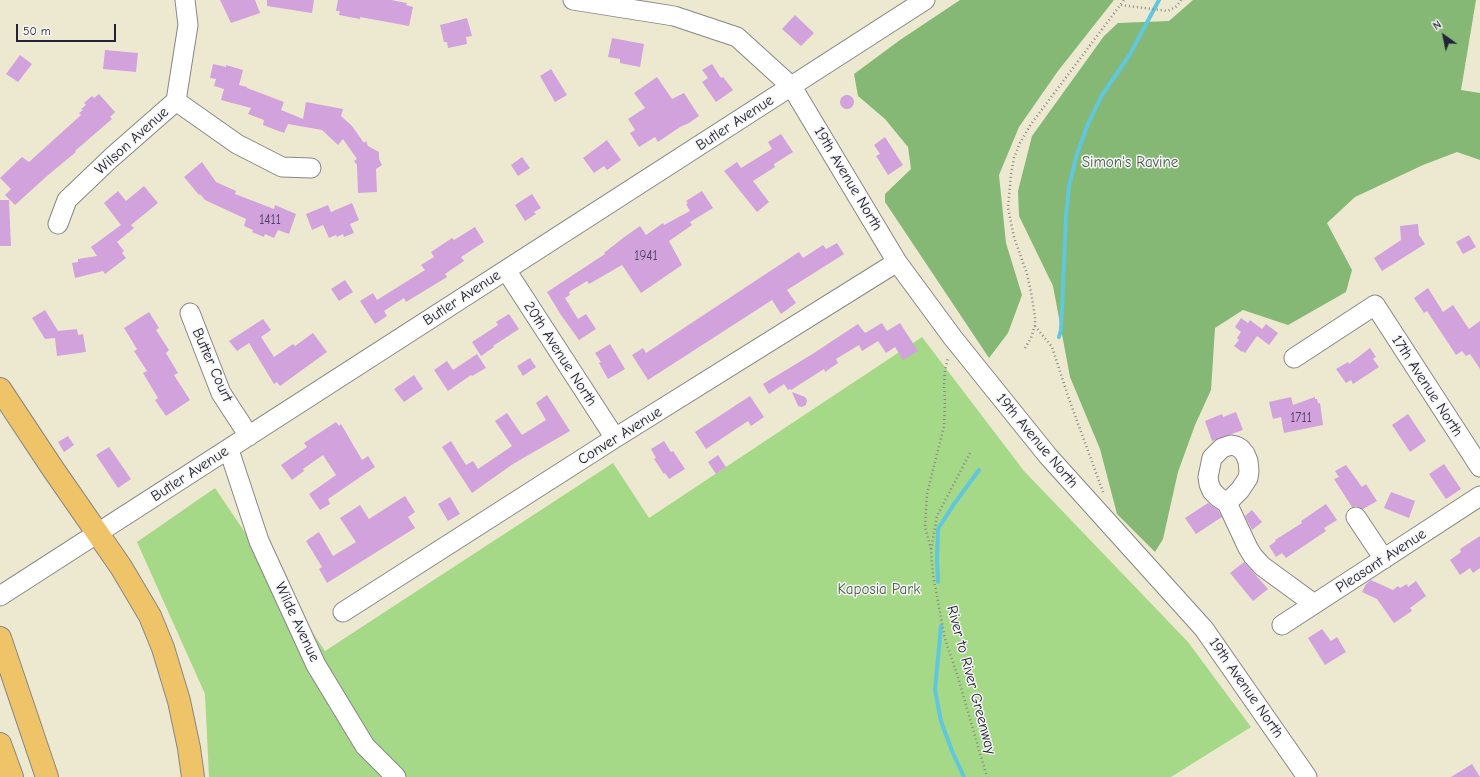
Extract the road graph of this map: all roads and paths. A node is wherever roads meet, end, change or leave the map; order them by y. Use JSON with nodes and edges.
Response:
{"nodes":[{"id":1,"x":185,"y":0,"type":"edge"},
{"id":2,"x":925,"y":0,"type":"edge"},
{"id":3,"x":1124,"y":0,"type":"edge"},
{"id":4,"x":1181,"y":0,"type":"edge"},
{"id":5,"x":583,"y":1,"type":"edge"},
{"id":6,"x":1120,"y":5,"type":"junction"},
{"id":7,"x":792,"y":86,"type":"junction"},
{"id":8,"x":176,"y":101,"type":"junction"},
{"id":9,"x":311,"y":168,"type":"dead end"},
{"id":10,"x":58,"y":224,"type":"dead end"},
{"id":11,"x":898,"y":262,"type":"junction"},
{"id":12,"x":506,"y":270,"type":"junction"},
{"id":13,"x":190,"y":313,"type":"dead end"},
{"id":14,"x":1035,"y":325,"type":"junction"},
{"id":15,"x":953,"y":338,"type":"junction"},
{"id":16,"x":1025,"y":348,"type":"dead end"},
{"id":17,"x":1294,"y":358,"type":"dead end"},
{"id":18,"x":0,"y":389,"type":"edge"},
{"id":19,"x":249,"y":436,"type":"junction"},
{"id":20,"x":615,"y":438,"type":"junction"},
{"id":21,"x":229,"y":450,"type":"junction"},
{"id":22,"x":970,"y":453,"type":"dead end"},
{"id":23,"x":1477,"y":457,"type":"edge"},
{"id":24,"x":1104,"y":495,"type":"dead end"},
{"id":25,"x":1480,"y":496,"type":"edge"},
{"id":26,"x":1227,"y":503,"type":"dead end"},
{"id":27,"x":1356,"y":517,"type":"dead end"},
{"id":28,"x":97,"y":534,"type":"junction"},
{"id":29,"x":931,"y":550,"type":"junction"},
{"id":30,"x":1384,"y":559,"type":"junction"},
{"id":31,"x":0,"y":596,"type":"edge"},
{"id":32,"x":1314,"y":604,"type":"junction"},
{"id":33,"x":343,"y":612,"type":"dead end"},
{"id":34,"x":1282,"y":625,"type":"dead end"},
{"id":35,"x":0,"y":638,"type":"edge"},
{"id":36,"x":0,"y":744,"type":"edge"},
{"id":37,"x":12,"y":777,"type":"edge"},
{"id":38,"x":47,"y":777,"type":"edge"},
{"id":39,"x":193,"y":777,"type":"edge"},
{"id":40,"x":396,"y":777,"type":"edge"},
{"id":41,"x":987,"y":777,"type":"edge"},
{"id":42,"x":1307,"y":777,"type":"edge"}],
"edges":[{"from":1,"to":8,"type":"street","name":"Wilson Avenue"},
{"from":2,"to":7,"type":"street","name":"Butler Avenue"},
{"from":3,"to":6,"type":"path"},
{"from":4,"to":6,"type":"path"},
{"from":5,"to":7,"type":"street","name":"19th Avenue North"},
{"from":6,"to":14,"type":"path"},
{"from":7,"to":11,"type":"street","name":"19th Avenue North"},
{"from":7,"to":12,"type":"street","name":"Butler Avenue"},
{"from":8,"to":9,"type":"street"},
{"from":8,"to":10,"type":"street","name":"Wilson Avenue"},
{"from":11,"to":15,"type":"street","name":"19th Avenue North"},
{"from":11,"to":20,"type":"street","name":"Conver Avenue"},
{"from":12,"to":19,"type":"street","name":"Butler Avenue"},
{"from":12,"to":20,"type":"street","name":"20th Avenue North"},
{"from":13,"to":19,"type":"street","name":"Butter Court"},
{"from":14,"to":16,"type":"path"},
{"from":14,"to":24,"type":"path"},
{"from":15,"to":29,"type":"path"},
{"from":15,"to":42,"type":"street","name":"19th Avenue North"},
{"from":17,"to":23,"type":"street","name":"17th Avenue North"},
{"from":18,"to":28,"type":"highway"},
{"from":19,"to":21,"type":"street","name":"Butler Avenue"},
{"from":20,"to":33,"type":"street","name":"Conver Avenue"},
{"from":21,"to":28,"type":"street","name":"Butler Avenue"},
{"from":21,"to":40,"type":"street","name":"Wilde Avenue"},
{"from":22,"to":29,"type":"path","name":"River to River Greenway"},
{"from":25,"to":30,"type":"street","name":"Pleasant Avenue"},
{"from":26,"to":32,"type":"street"},
{"from":27,"to":30,"type":"street"},
{"from":28,"to":31,"type":"street","name":"Butler Avenue"},
{"from":28,"to":39,"type":"highway"},
{"from":29,"to":41,"type":"path","name":"River to River Greenway"},
{"from":30,"to":32,"type":"street","name":"Pleasant Avenue"},
{"from":32,"to":34,"type":"street","name":"Pleasant Avenue"},
{"from":35,"to":38,"type":"highway"},
{"from":36,"to":37,"type":"highway"}]}
